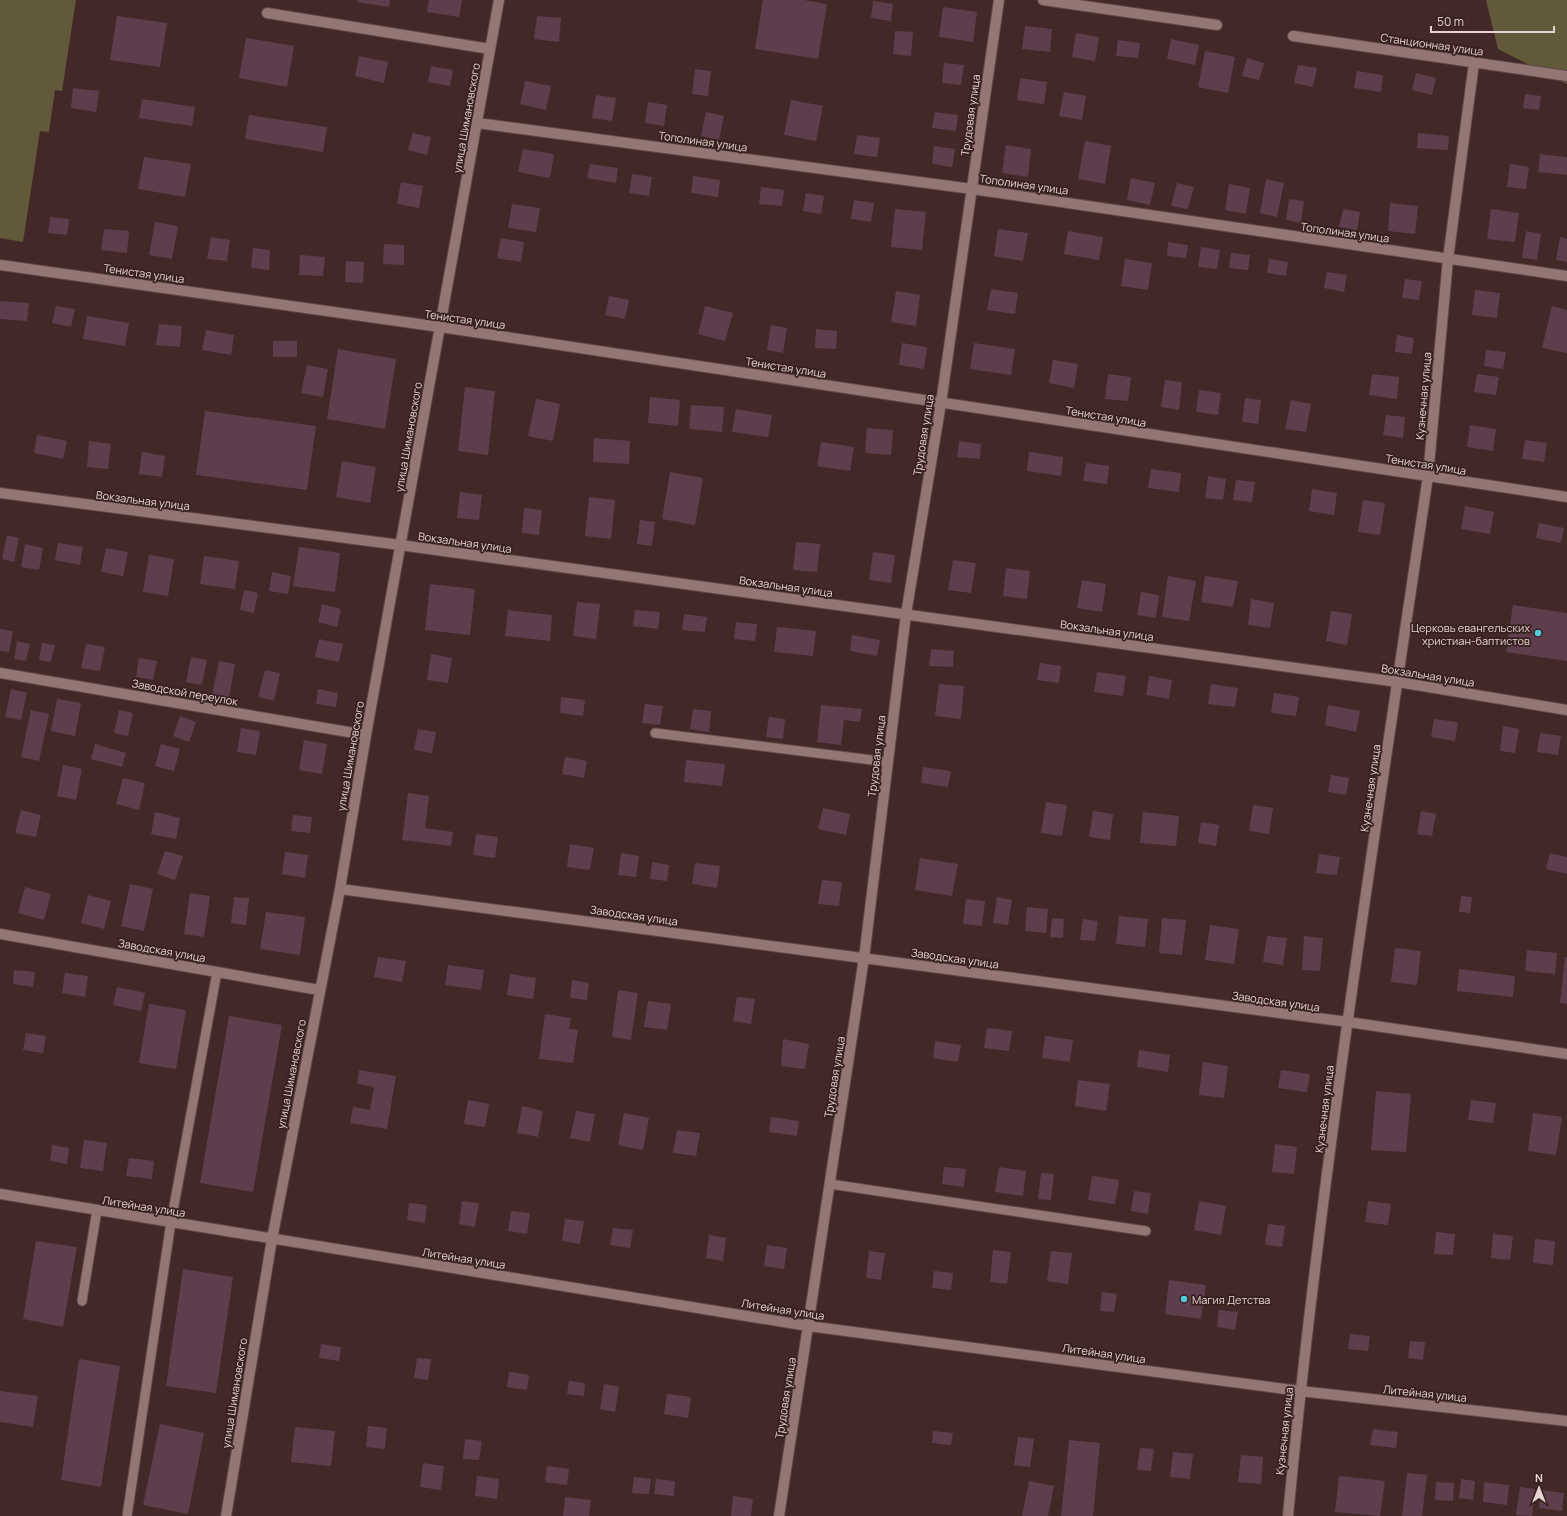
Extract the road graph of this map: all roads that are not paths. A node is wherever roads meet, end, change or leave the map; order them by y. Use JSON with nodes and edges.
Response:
{"nodes":[{"id":1,"x":499,"y":0,"type":"edge"},
{"id":2,"x":999,"y":0,"type":"edge"},
{"id":3,"x":1043,"y":0,"type":"edge"},
{"id":4,"x":267,"y":13,"type":"dead end"},
{"id":5,"x":1218,"y":25,"type":"dead end"},
{"id":6,"x":1293,"y":36,"type":"dead end"},
{"id":7,"x":490,"y":49,"type":"junction"},
{"id":8,"x":1474,"y":63,"type":"junction"},
{"id":9,"x":1567,"y":76,"type":"edge"},
{"id":10,"x":477,"y":123,"type":"junction"},
{"id":11,"x":972,"y":189,"type":"junction"},
{"id":12,"x":1448,"y":259,"type":"junction"},
{"id":13,"x":0,"y":265,"type":"edge"},
{"id":14,"x":1567,"y":276,"type":"edge"},
{"id":15,"x":440,"y":327,"type":"junction"},
{"id":16,"x":940,"y":403,"type":"junction"},
{"id":17,"x":1428,"y":476,"type":"junction"},
{"id":18,"x":0,"y":494,"type":"edge"},
{"id":19,"x":1567,"y":497,"type":"edge"},
{"id":20,"x":400,"y":545,"type":"junction"},
{"id":21,"x":906,"y":614,"type":"junction"},
{"id":22,"x":0,"y":672,"type":"edge"},
{"id":23,"x":1398,"y":682,"type":"junction"},
{"id":24,"x":1567,"y":710,"type":"edge"},
{"id":25,"x":655,"y":733,"type":"dead end"},
{"id":26,"x":366,"y":735,"type":"junction"},
{"id":27,"x":888,"y":762,"type":"junction"},
{"id":28,"x":340,"y":889,"type":"junction"},
{"id":29,"x":0,"y":934,"type":"edge"},
{"id":30,"x":864,"y":958,"type":"junction"},
{"id":31,"x":217,"y":972,"type":"junction"},
{"id":32,"x":319,"y":990,"type":"junction"},
{"id":33,"x":1348,"y":1022,"type":"junction"},
{"id":34,"x":1567,"y":1054,"type":"edge"},
{"id":35,"x":830,"y":1184,"type":"junction"},
{"id":36,"x":0,"y":1194,"type":"edge"},
{"id":37,"x":97,"y":1210,"type":"junction"},
{"id":38,"x":171,"y":1222,"type":"junction"},
{"id":39,"x":1146,"y":1231,"type":"dead end"},
{"id":40,"x":272,"y":1239,"type":"junction"},
{"id":41,"x":82,"y":1301,"type":"dead end"},
{"id":42,"x":808,"y":1326,"type":"junction"},
{"id":43,"x":1300,"y":1391,"type":"junction"},
{"id":44,"x":1567,"y":1421,"type":"edge"},
{"id":45,"x":127,"y":1516,"type":"edge"},
{"id":46,"x":226,"y":1516,"type":"edge"},
{"id":47,"x":779,"y":1516,"type":"edge"},
{"id":48,"x":1288,"y":1516,"type":"edge"}],
"edges":[{"from":1,"to":7,"type":"street","name":"улица Шимановского"},
{"from":2,"to":11,"type":"street","name":"Трудовая улица"},
{"from":3,"to":5,"type":"street"},
{"from":4,"to":7,"type":"street"},
{"from":6,"to":8,"type":"street","name":"Станционная улица"},
{"from":7,"to":10,"type":"street","name":"улица Шимановского"},
{"from":8,"to":9,"type":"street","name":"Станционная улица"},
{"from":8,"to":12,"type":"street","name":"Кузнечная улица"},
{"from":10,"to":11,"type":"street","name":"Тополиная улица"},
{"from":10,"to":15,"type":"street","name":"улица Шимановского"},
{"from":11,"to":12,"type":"street","name":"Тополиная улица"},
{"from":11,"to":16,"type":"street","name":"Трудовая улица"},
{"from":12,"to":14,"type":"street","name":"Тополиная улица"},
{"from":12,"to":17,"type":"street","name":"Кузнечная улица"},
{"from":13,"to":15,"type":"street","name":"Тенистая улица"},
{"from":15,"to":16,"type":"street","name":"Тенистая улица"},
{"from":15,"to":20,"type":"street","name":"улица Шимановского"},
{"from":16,"to":17,"type":"street","name":"Тенистая улица"},
{"from":16,"to":21,"type":"street","name":"Трудовая улица"},
{"from":17,"to":19,"type":"street","name":"Тенистая улица"},
{"from":17,"to":23,"type":"street","name":"Кузнечная улица"},
{"from":18,"to":20,"type":"street","name":"Вокзальная улица"},
{"from":20,"to":21,"type":"street","name":"Вокзальная улица"},
{"from":20,"to":26,"type":"street","name":"улица Шимановского"},
{"from":21,"to":23,"type":"street","name":"Вокзальная улица"},
{"from":21,"to":27,"type":"street","name":"Трудовая улица"},
{"from":22,"to":26,"type":"street","name":"Заводской переулок"},
{"from":23,"to":24,"type":"street","name":"Вокзальная улица"},
{"from":23,"to":33,"type":"street","name":"Кузнечная улица"},
{"from":25,"to":27,"type":"lane"},
{"from":26,"to":28,"type":"street","name":"улица Шимановского"},
{"from":27,"to":30,"type":"street","name":"Трудовая улица"},
{"from":28,"to":30,"type":"street","name":"Заводская улица"},
{"from":28,"to":32,"type":"street","name":"улица Шимановского"},
{"from":29,"to":31,"type":"street","name":"Заводская улица"},
{"from":30,"to":33,"type":"street","name":"Заводская улица"},
{"from":30,"to":35,"type":"street","name":"Трудовая улица"},
{"from":31,"to":32,"type":"street","name":"Заводская улица"},
{"from":31,"to":38,"type":"lane"},
{"from":32,"to":40,"type":"street","name":"улица Шимановского"},
{"from":33,"to":34,"type":"street","name":"Заводская улица"},
{"from":33,"to":43,"type":"street","name":"Кузнечная улица"},
{"from":35,"to":39,"type":"lane"},
{"from":35,"to":42,"type":"street","name":"Трудовая улица"},
{"from":36,"to":37,"type":"street","name":"Литейная улица"},
{"from":37,"to":38,"type":"street","name":"Литейная улица"},
{"from":37,"to":41,"type":"lane"},
{"from":38,"to":40,"type":"street","name":"Литейная улица"},
{"from":38,"to":45,"type":"lane"},
{"from":40,"to":42,"type":"street","name":"Литейная улица"},
{"from":40,"to":46,"type":"street","name":"улица Шимановского"},
{"from":42,"to":43,"type":"street","name":"Литейная улица"},
{"from":42,"to":47,"type":"street","name":"Трудовая улица"},
{"from":43,"to":44,"type":"street","name":"Литейная улица"},
{"from":43,"to":48,"type":"street","name":"Кузнечная улица"}]}
